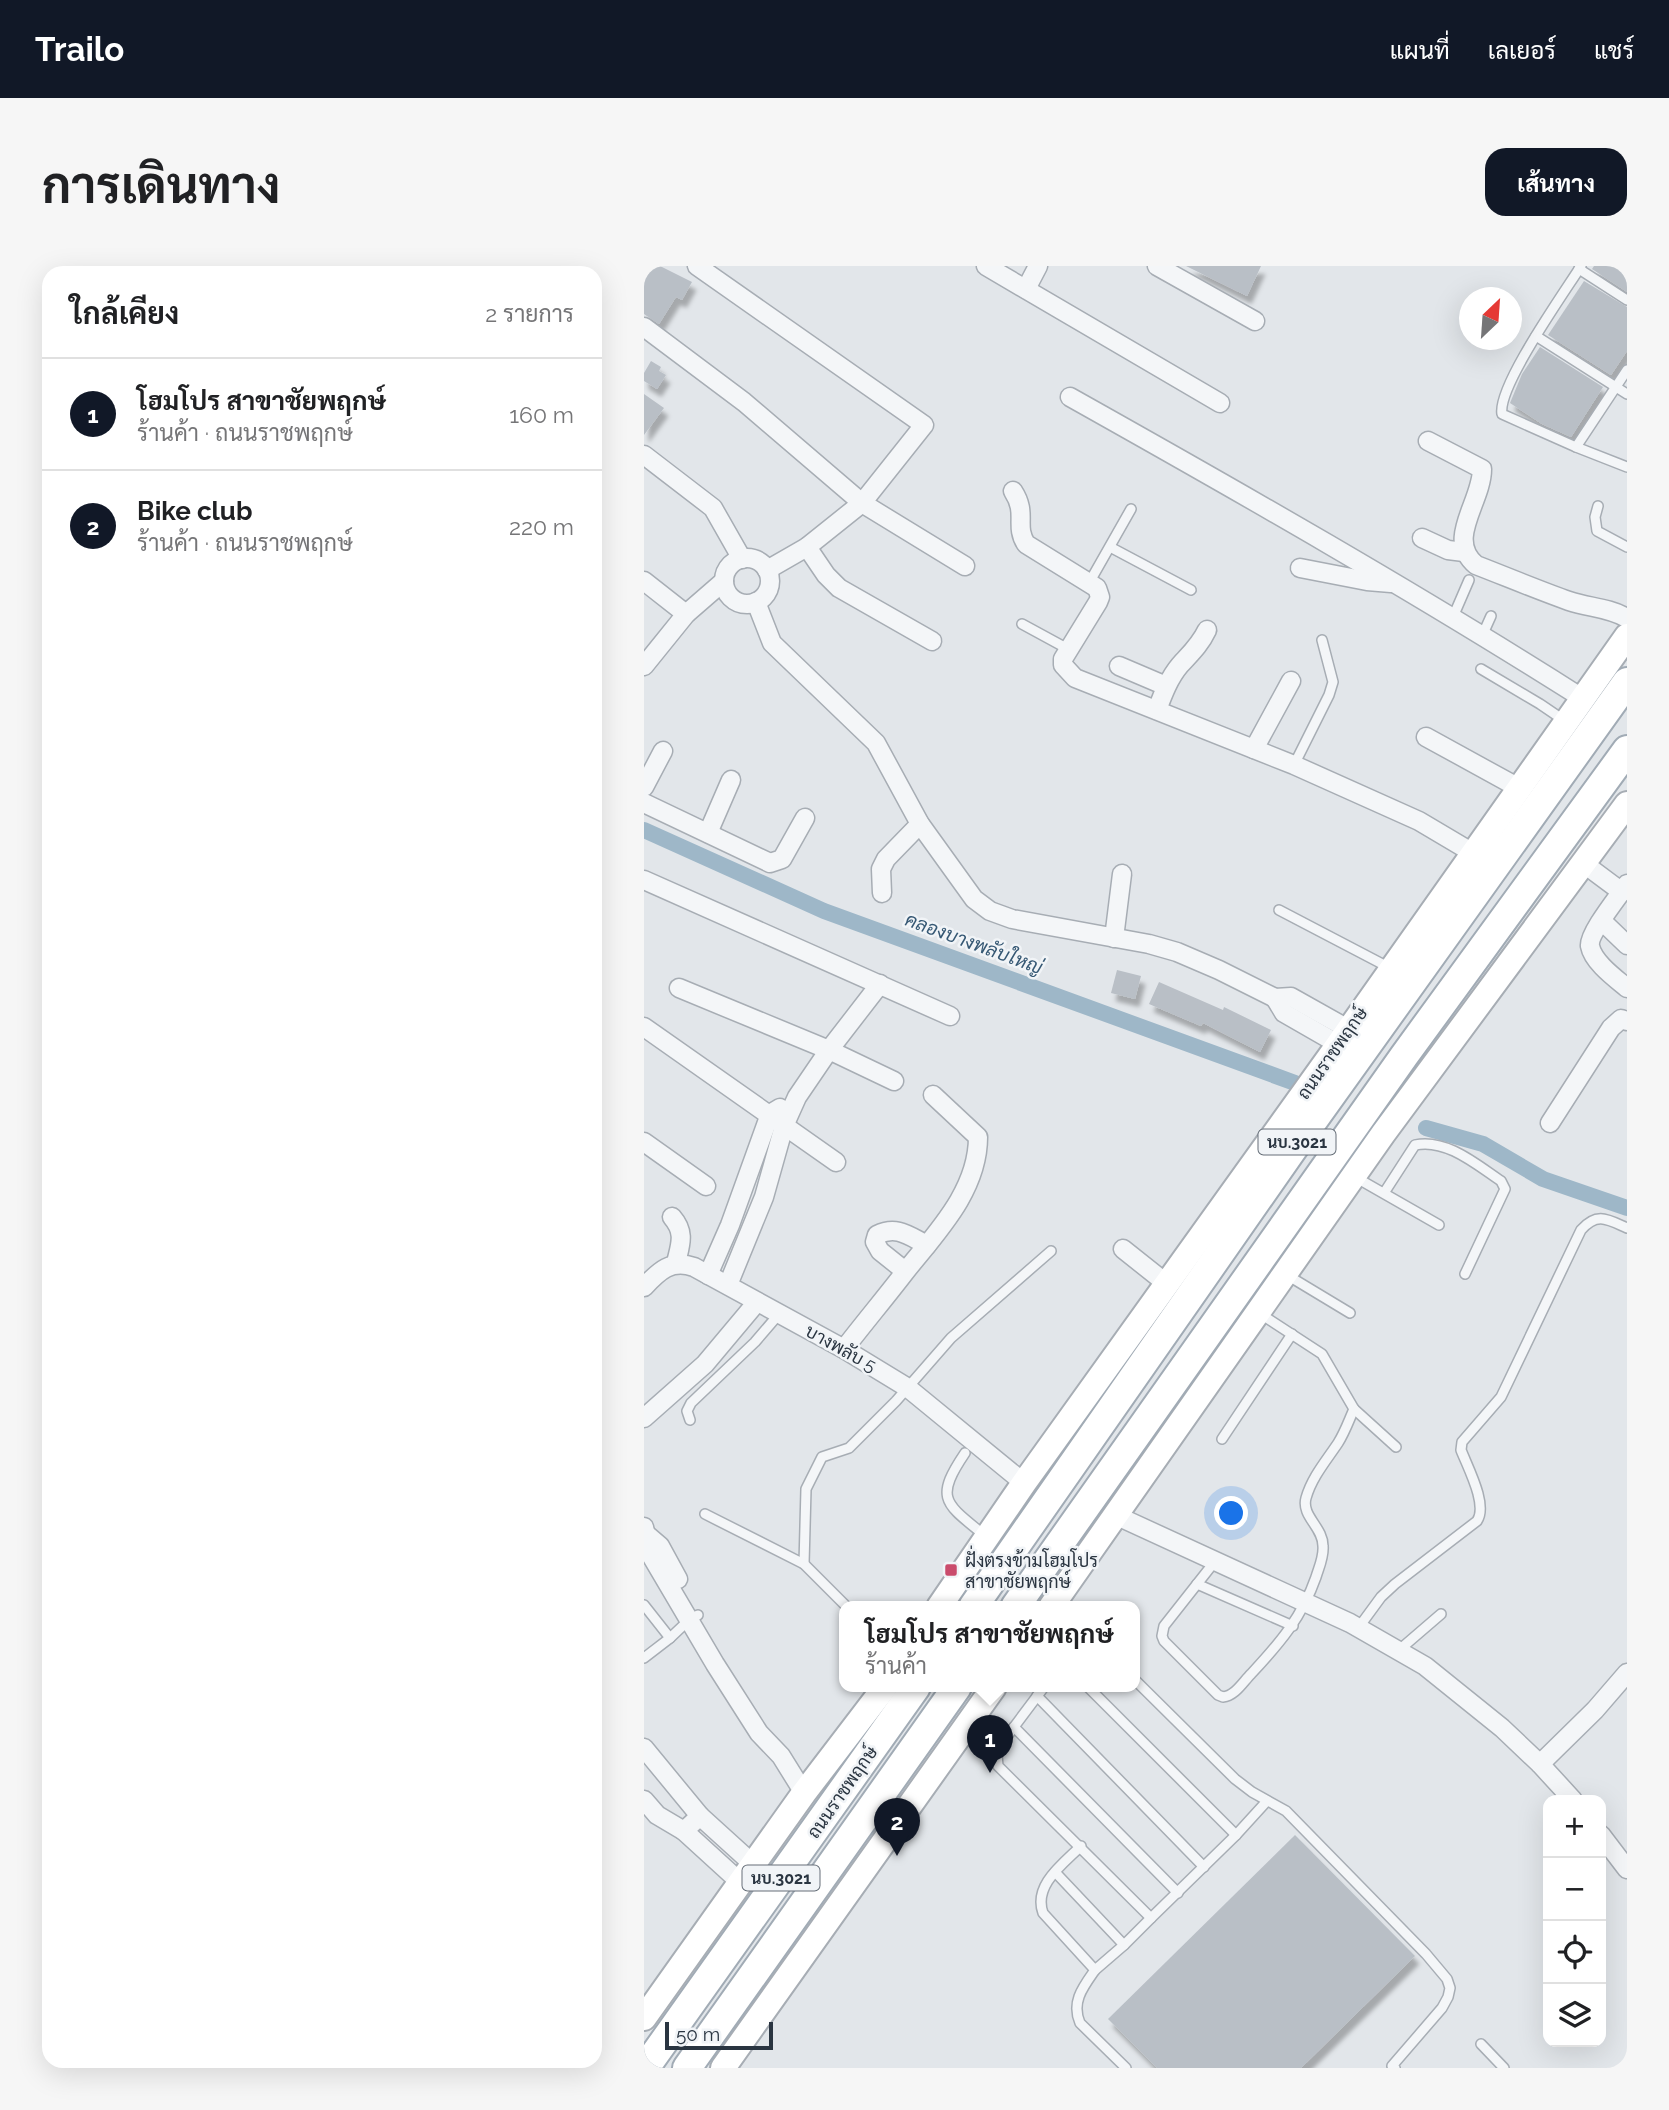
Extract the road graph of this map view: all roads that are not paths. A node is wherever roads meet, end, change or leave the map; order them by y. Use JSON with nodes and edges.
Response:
{"nodes":[{"id":1,"x":697,"y":266,"type":"edge"},
{"id":2,"x":986,"y":266,"type":"edge"},
{"id":3,"x":1038,"y":266,"type":"edge"},
{"id":4,"x":1157,"y":266,"type":"edge"},
{"id":5,"x":1580,"y":267,"type":"edge"},
{"id":6,"x":1026,"y":289,"type":"junction"},
{"id":7,"x":1627,"y":300,"type":"edge"},
{"id":8,"x":1255,"y":321,"type":"dead end"},
{"id":9,"x":644,"y":327,"type":"edge"},
{"id":10,"x":1535,"y":336,"type":"junction"},
{"id":11,"x":1627,"y":370,"type":"edge"},
{"id":12,"x":1616,"y":387,"type":"junction"},
{"id":13,"x":1627,"y":394,"type":"edge"},
{"id":14,"x":1070,"y":397,"type":"dead end"},
{"id":15,"x":1220,"y":402,"type":"dead end"},
{"id":16,"x":1428,"y":441,"type":"dead end"},
{"id":17,"x":1576,"y":447,"type":"junction"},
{"id":18,"x":644,"y":455,"type":"edge"},
{"id":19,"x":1627,"y":467,"type":"edge"},
{"id":20,"x":1013,"y":491,"type":"dead end"},
{"id":21,"x":862,"y":503,"type":"junction"},
{"id":22,"x":1598,"y":506,"type":"dead end"},
{"id":23,"x":1131,"y":509,"type":"dead end"},
{"id":24,"x":1422,"y":538,"type":"dead end"},
{"id":25,"x":807,"y":547,"type":"junction"},
{"id":26,"x":1110,"y":547,"type":"junction"},
{"id":27,"x":1627,"y":547,"type":"edge"},
{"id":28,"x":1464,"y":552,"type":"junction"},
{"id":29,"x":742,"y":559,"type":"junction"},
{"id":30,"x":965,"y":566,"type":"dead end"},
{"id":31,"x":1300,"y":568,"type":"dead end"},
{"id":32,"x":767,"y":570,"type":"junction"},
{"id":33,"x":1469,"y":580,"type":"dead end"},
{"id":34,"x":644,"y":581,"type":"edge"},
{"id":35,"x":724,"y":581,"type":"junction"},
{"id":36,"x":1089,"y":583,"type":"junction"},
{"id":37,"x":1395,"y":583,"type":"junction"},
{"id":38,"x":1191,"y":590,"type":"dead end"},
{"id":39,"x":756,"y":602,"type":"junction"},
{"id":40,"x":686,"y":614,"type":"junction"},
{"id":41,"x":1491,"y":616,"type":"dead end"},
{"id":42,"x":1453,"y":617,"type":"junction"},
{"id":43,"x":1627,"y":618,"type":"edge"},
{"id":44,"x":1023,"y":624,"type":"dead end"},
{"id":45,"x":1207,"y":630,"type":"dead end"},
{"id":46,"x":1482,"y":636,"type":"junction"},
{"id":47,"x":1627,"y":636,"type":"edge"},
{"id":48,"x":1322,"y":640,"type":"dead end"},
{"id":49,"x":932,"y":641,"type":"dead end"},
{"id":50,"x":1068,"y":649,"type":"junction"},
{"id":51,"x":644,"y":666,"type":"edge"},
{"id":52,"x":1119,"y":666,"type":"dead end"},
{"id":53,"x":1481,"y":669,"type":"dead end"},
{"id":54,"x":1291,"y":681,"type":"dead end"},
{"id":55,"x":1627,"y":682,"type":"edge"},
{"id":56,"x":1166,"y":686,"type":"junction"},
{"id":57,"x":1583,"y":698,"type":"junction"},
{"id":58,"x":1157,"y":710,"type":"junction"},
{"id":59,"x":1566,"y":721,"type":"junction"},
{"id":60,"x":1426,"y":737,"type":"dead end"},
{"id":61,"x":1254,"y":749,"type":"junction"},
{"id":62,"x":1627,"y":750,"type":"edge"},
{"id":63,"x":663,"y":751,"type":"dead end"},
{"id":64,"x":1294,"y":765,"type":"junction"},
{"id":65,"x":647,"y":776,"type":"edge"},
{"id":66,"x":731,"y":780,"type":"dead end"},
{"id":67,"x":1519,"y":788,"type":"junction"},
{"id":68,"x":644,"y":803,"type":"edge"},
{"id":69,"x":1627,"y":804,"type":"edge"},
{"id":70,"x":805,"y":818,"type":"dead end"},
{"id":71,"x":920,"y":824,"type":"junction"},
{"id":72,"x":708,"y":832,"type":"junction"},
{"id":73,"x":1473,"y":853,"type":"junction"},
{"id":74,"x":1583,"y":863,"type":"junction"},
{"id":75,"x":1122,"y":874,"type":"dead end"},
{"id":76,"x":644,"y":880,"type":"edge"},
{"id":77,"x":1624,"y":888,"type":"edge"},
{"id":78,"x":882,"y":893,"type":"dead end"},
{"id":79,"x":1279,"y":910,"type":"dead end"},
{"id":80,"x":1602,"y":922,"type":"junction"},
{"id":81,"x":1114,"y":938,"type":"junction"},
{"id":82,"x":1627,"y":945,"type":"edge"},
{"id":83,"x":1391,"y":969,"type":"junction"},
{"id":84,"x":880,"y":984,"type":"junction"},
{"id":85,"x":679,"y":988,"type":"dead end"},
{"id":86,"x":1627,"y":988,"type":"edge"},
{"id":87,"x":950,"y":1016,"type":"dead end"},
{"id":88,"x":1627,"y":1021,"type":"edge"},
{"id":89,"x":644,"y":1027,"type":"edge"},
{"id":90,"x":1339,"y":1043,"type":"junction"},
{"id":91,"x":828,"y":1050,"type":"junction"},
{"id":92,"x":1404,"y":1056,"type":"junction"},
{"id":93,"x":894,"y":1082,"type":"dead end"},
{"id":94,"x":933,"y":1095,"type":"dead end"},
{"id":95,"x":777,"y":1120,"type":"junction"},
{"id":96,"x":1550,"y":1123,"type":"dead end"},
{"id":97,"x":644,"y":1142,"type":"edge"},
{"id":98,"x":1292,"y":1150,"type":"junction"},
{"id":99,"x":836,"y":1162,"type":"dead end"},
{"id":100,"x":1349,"y":1181,"type":"junction"},
{"id":101,"x":706,"y":1186,"type":"dead end"},
{"id":102,"x":1384,"y":1193,"type":"junction"},
{"id":103,"x":736,"y":1209,"type":"junction"},
{"id":104,"x":756,"y":1214,"type":"junction"},
{"id":105,"x":672,"y":1217,"type":"dead end"},
{"id":106,"x":1439,"y":1225,"type":"dead end"},
{"id":107,"x":1627,"y":1228,"type":"edge"},
{"id":108,"x":927,"y":1245,"type":"junction"},
{"id":109,"x":1123,"y":1249,"type":"dead end"},
{"id":110,"x":1051,"y":1251,"type":"dead end"},
{"id":111,"x":676,"y":1263,"type":"junction"},
{"id":112,"x":905,"y":1271,"type":"junction"},
{"id":113,"x":1286,"y":1274,"type":"junction"},
{"id":114,"x":1465,"y":1274,"type":"dead end"},
{"id":115,"x":708,"y":1275,"type":"junction"},
{"id":116,"x":1167,"y":1284,"type":"junction"},
{"id":117,"x":728,"y":1285,"type":"junction"},
{"id":118,"x":644,"y":1287,"type":"edge"},
{"id":119,"x":757,"y":1302,"type":"junction"},
{"id":120,"x":1259,"y":1313,"type":"junction"},
{"id":121,"x":1350,"y":1313,"type":"dead end"},
{"id":122,"x":779,"y":1314,"type":"junction"},
{"id":123,"x":1292,"y":1334,"type":"junction"},
{"id":124,"x":844,"y":1349,"type":"junction"},
{"id":125,"x":908,"y":1388,"type":"junction"},
{"id":126,"x":1354,"y":1409,"type":"junction"},
{"id":127,"x":644,"y":1418,"type":"edge"},
{"id":128,"x":690,"y":1420,"type":"dead end"},
{"id":129,"x":1222,"y":1439,"type":"dead end"},
{"id":130,"x":1396,"y":1447,"type":"dead end"},
{"id":131,"x":965,"y":1453,"type":"dead end"},
{"id":132,"x":1024,"y":1483,"type":"junction"},
{"id":133,"x":705,"y":1514,"type":"dead end"},
{"id":134,"x":1115,"y":1515,"type":"junction"},
{"id":135,"x":987,"y":1537,"type":"junction"},
{"id":136,"x":649,"y":1543,"type":"edge"},
{"id":137,"x":1018,"y":1544,"type":"junction"},
{"id":138,"x":1216,"y":1560,"type":"junction"},
{"id":139,"x":804,"y":1564,"type":"junction"},
{"id":140,"x":1197,"y":1584,"type":"junction"},
{"id":141,"x":841,"y":1601,"type":"edge"},
{"id":142,"x":943,"y":1601,"type":"edge"},
{"id":143,"x":957,"y":1601,"type":"edge"},
{"id":144,"x":977,"y":1601,"type":"edge"},
{"id":145,"x":1019,"y":1601,"type":"edge"},
{"id":146,"x":1055,"y":1601,"type":"edge"},
{"id":147,"x":1306,"y":1601,"type":"junction"},
{"id":148,"x":644,"y":1605,"type":"edge"},
{"id":149,"x":1441,"y":1614,"type":"dead end"},
{"id":150,"x":693,"y":1618,"type":"junction"},
{"id":151,"x":1293,"y":1626,"type":"junction"},
{"id":152,"x":1359,"y":1627,"type":"junction"},
{"id":153,"x":670,"y":1638,"type":"junction"},
{"id":154,"x":1397,"y":1652,"type":"junction"},
{"id":155,"x":644,"y":1658,"type":"edge"},
{"id":156,"x":1627,"y":1673,"type":"edge"},
{"id":157,"x":1140,"y":1686,"type":"edge"},
{"id":158,"x":881,"y":1692,"type":"edge"},
{"id":159,"x":912,"y":1692,"type":"edge"},
{"id":160,"x":953,"y":1692,"type":"edge"},
{"id":161,"x":990,"y":1692,"type":"edge"},
{"id":162,"x":1040,"y":1692,"type":"edge"},
{"id":163,"x":1093,"y":1692,"type":"edge"},
{"id":164,"x":1037,"y":1696,"type":"junction"},
{"id":165,"x":968,"y":1723,"type":"junction"},
{"id":166,"x":1014,"y":1727,"type":"junction"},
{"id":167,"x":1002,"y":1744,"type":"junction"},
{"id":168,"x":644,"y":1748,"type":"edge"},
{"id":169,"x":1540,"y":1764,"type":"junction"},
{"id":170,"x":804,"y":1793,"type":"junction"},
{"id":171,"x":1568,"y":1795,"type":"edge"},
{"id":172,"x":644,"y":1800,"type":"edge"},
{"id":173,"x":1267,"y":1801,"type":"junction"},
{"id":174,"x":699,"y":1816,"type":"junction"},
{"id":175,"x":684,"y":1831,"type":"junction"},
{"id":176,"x":1236,"y":1835,"type":"junction"},
{"id":177,"x":1606,"y":1842,"type":"edge"},
{"id":178,"x":1081,"y":1846,"type":"junction"},
{"id":179,"x":1204,"y":1867,"type":"junction"},
{"id":180,"x":1627,"y":1869,"type":"edge"},
{"id":181,"x":1055,"y":1872,"type":"junction"},
{"id":182,"x":748,"y":1874,"type":"junction"},
{"id":183,"x":1178,"y":1893,"type":"junction"},
{"id":184,"x":1151,"y":1918,"type":"junction"},
{"id":185,"x":1124,"y":1945,"type":"junction"},
{"id":186,"x":1095,"y":1970,"type":"junction"},
{"id":187,"x":644,"y":2018,"type":"edge"},
{"id":188,"x":1481,"y":2044,"type":"dead end"},
{"id":189,"x":1392,"y":2067,"type":"edge"},
{"id":190,"x":645,"y":2068,"type":"edge"},
{"id":191,"x":687,"y":2068,"type":"edge"},
{"id":192,"x":723,"y":2068,"type":"edge"},
{"id":193,"x":1126,"y":2068,"type":"edge"},
{"id":194,"x":1504,"y":2068,"type":"edge"}],
"edges":[{"from":1,"to":21,"type":"street"},
{"from":2,"to":6,"type":"street"},
{"from":3,"to":6,"type":"street"},
{"from":4,"to":8,"type":"street"},
{"from":5,"to":7,"type":"lane"},
{"from":5,"to":10,"type":"lane"},
{"from":6,"to":15,"type":"street"},
{"from":9,"to":21,"type":"street"},
{"from":10,"to":12,"type":"lane"},
{"from":10,"to":17,"type":"lane"},
{"from":11,"to":12,"type":"lane"},
{"from":12,"to":13,"type":"lane"},
{"from":12,"to":17,"type":"lane"},
{"from":14,"to":37,"type":"street"},
{"from":16,"to":28,"type":"street"},
{"from":17,"to":19,"type":"lane"},
{"from":18,"to":29,"type":"street"},
{"from":20,"to":36,"type":"street"},
{"from":21,"to":25,"type":"street"},
{"from":21,"to":30,"type":"street"},
{"from":22,"to":27,"type":"lane"},
{"from":23,"to":26,"type":"lane"},
{"from":24,"to":28,"type":"street"},
{"from":25,"to":32,"type":"street"},
{"from":25,"to":49,"type":"street"},
{"from":26,"to":36,"type":"lane"},
{"from":26,"to":38,"type":"lane"},
{"from":28,"to":43,"type":"street"},
{"from":29,"to":32,"type":"street"},
{"from":29,"to":35,"type":"street"},
{"from":31,"to":37,"type":"street"},
{"from":32,"to":39,"type":"street"},
{"from":33,"to":42,"type":"lane"},
{"from":34,"to":40,"type":"street"},
{"from":35,"to":39,"type":"street"},
{"from":35,"to":40,"type":"street"},
{"from":36,"to":50,"type":"street"},
{"from":37,"to":42,"type":"street"},
{"from":39,"to":71,"type":"street"},
{"from":40,"to":51,"type":"street"},
{"from":41,"to":46,"type":"lane"},
{"from":42,"to":46,"type":"street"},
{"from":44,"to":50,"type":"lane"},
{"from":45,"to":56,"type":"street"},
{"from":46,"to":57,"type":"street"},
{"from":47,"to":57,"type":"main road","name":"ถนนราชพฤกษ์","number":"นบ.3021"},
{"from":48,"to":64,"type":"lane"},
{"from":50,"to":58,"type":"street"},
{"from":52,"to":56,"type":"street"},
{"from":53,"to":59,"type":"lane"},
{"from":54,"to":61,"type":"street"},
{"from":55,"to":98,"type":"main road","name":"ถนนราชพฤกษ์","number":"นบ.3021"},
{"from":56,"to":58,"type":"street"},
{"from":57,"to":59,"type":"main road","name":"ถนนราชพฤกษ์","number":"นบ.3021"},
{"from":58,"to":61,"type":"street"},
{"from":59,"to":67,"type":"main road","name":"ถนนราชพฤกษ์","number":"นบ.3021"},
{"from":60,"to":67,"type":"street"},
{"from":61,"to":64,"type":"street"},
{"from":62,"to":92,"type":"main road","number":"นบ.3021"},
{"from":63,"to":65,"type":"street"},
{"from":64,"to":73,"type":"street"},
{"from":66,"to":72,"type":"street"},
{"from":67,"to":73,"type":"main road","name":"ถนนราชพฤกษ์","number":"นบ.3021"},
{"from":68,"to":72,"type":"street"},
{"from":69,"to":74,"type":"main road"},
{"from":70,"to":72,"type":"street"},
{"from":71,"to":78,"type":"street"},
{"from":71,"to":81,"type":"street"},
{"from":73,"to":83,"type":"main road","name":"ถนนราชพฤกษ์","number":"นบ.3021"},
{"from":74,"to":77,"type":"street"},
{"from":74,"to":100,"type":"main road"},
{"from":75,"to":81,"type":"street"},
{"from":76,"to":84,"type":"street"},
{"from":77,"to":80,"type":"street"},
{"from":79,"to":83,"type":"lane"},
{"from":80,"to":82,"type":"street"},
{"from":80,"to":86,"type":"street"},
{"from":81,"to":90,"type":"street"},
{"from":83,"to":90,"type":"main road","name":"ถนนราชพฤกษ์","number":"นบ.3021"},
{"from":84,"to":87,"type":"street"},
{"from":84,"to":91,"type":"street"},
{"from":85,"to":91,"type":"street"},
{"from":88,"to":96,"type":"street"},
{"from":89,"to":95,"type":"street"},
{"from":90,"to":98,"type":"main road"},
{"from":90,"to":116,"type":"main road","name":"ถนนราชพฤกษ์","number":"นบ.3021"},
{"from":91,"to":93,"type":"street"},
{"from":91,"to":95,"type":"street"},
{"from":92,"to":100,"type":"main road"},
{"from":92,"to":145,"type":"main road","number":"นบ.3021"},
{"from":94,"to":108,"type":"street"},
{"from":95,"to":99,"type":"street"},
{"from":95,"to":103,"type":"street"},
{"from":95,"to":104,"type":"street"},
{"from":97,"to":101,"type":"street"},
{"from":98,"to":137,"type":"main road","name":"ถนนราชพฤกษ์","number":"นบ.3021"},
{"from":100,"to":102,"type":"lane"},
{"from":100,"to":113,"type":"main road"},
{"from":102,"to":106,"type":"lane"},
{"from":102,"to":114,"type":"lane"},
{"from":103,"to":104,"type":"street"},
{"from":103,"to":115,"type":"street"},
{"from":104,"to":117,"type":"street"},
{"from":105,"to":111,"type":"street"},
{"from":107,"to":152,"type":"lane"},
{"from":108,"to":112,"type":"street"},
{"from":108,"to":112,"type":"street"},
{"from":109,"to":116,"type":"street"},
{"from":110,"to":125,"type":"lane"},
{"from":111,"to":115,"type":"street","name":"บางพลับ 5"},
{"from":111,"to":118,"type":"street"},
{"from":112,"to":124,"type":"street"},
{"from":113,"to":120,"type":"main road"},
{"from":113,"to":121,"type":"lane"},
{"from":115,"to":117,"type":"street","name":"บางพลับ 5"},
{"from":116,"to":132,"type":"main road","name":"ถนนราชพฤกษ์","number":"นบ.3021"},
{"from":117,"to":119,"type":"street","name":"บางพลับ 5"},
{"from":119,"to":122,"type":"street","name":"บางพลับ 5"},
{"from":119,"to":127,"type":"street"},
{"from":120,"to":123,"type":"lane"},
{"from":120,"to":134,"type":"main road"},
{"from":122,"to":124,"type":"street","name":"บางพลับ 5"},
{"from":122,"to":128,"type":"lane"},
{"from":123,"to":126,"type":"lane"},
{"from":123,"to":129,"type":"lane"},
{"from":124,"to":125,"type":"street","name":"บางพลับ 5"},
{"from":125,"to":132,"type":"street","name":"บางพลับ 5"},
{"from":125,"to":139,"type":"lane"},
{"from":126,"to":130,"type":"lane"},
{"from":126,"to":147,"type":"lane"},
{"from":131,"to":135,"type":"lane"},
{"from":132,"to":135,"type":"main road","name":"ถนนราชพฤกษ์","number":"นบ.3021"},
{"from":133,"to":139,"type":"lane"},
{"from":134,"to":138,"type":"street"},
{"from":134,"to":146,"type":"main road"},
{"from":135,"to":142,"type":"main road","name":"ถนนราชพฤกษ์","number":"นบ.3021"},
{"from":136,"to":150,"type":"street"},
{"from":137,"to":143,"type":"main road"},
{"from":137,"to":144,"type":"main road","name":"ถนนราชพฤกษ์","number":"นบ.3021"},
{"from":138,"to":140,"type":"lane"},
{"from":138,"to":147,"type":"street"},
{"from":139,"to":141,"type":"lane"},
{"from":140,"to":151,"type":"lane"},
{"from":140,"to":151,"type":"lane"},
{"from":147,"to":151,"type":"lane"},
{"from":147,"to":152,"type":"street"},
{"from":148,"to":153,"type":"lane"},
{"from":149,"to":154,"type":"lane"},
{"from":150,"to":153,"type":"lane"},
{"from":150,"to":170,"type":"street"},
{"from":152,"to":154,"type":"street"},
{"from":153,"to":155,"type":"lane"},
{"from":154,"to":169,"type":"street"},
{"from":156,"to":169,"type":"street"},
{"from":157,"to":173,"type":"lane"},
{"from":158,"to":170,"type":"main road","name":"ถนนราชพฤกษ์","number":"นบ.3021"},
{"from":159,"to":190,"type":"main road","name":"ถนนราชพฤกษ์","number":"นบ.3021"},
{"from":160,"to":191,"type":"main road","name":"ถนนราชพฤกษ์","number":"นบ.3021"},
{"from":161,"to":165,"type":"main road","number":"นบ.3021"},
{"from":162,"to":164,"type":"lane"},
{"from":163,"to":176,"type":"lane"},
{"from":164,"to":166,"type":"lane"},
{"from":164,"to":179,"type":"lane"},
{"from":165,"to":167,"type":"lane"},
{"from":165,"to":192,"type":"main road","number":"นบ.3021"},
{"from":166,"to":167,"type":"lane"},
{"from":166,"to":183,"type":"lane"},
{"from":167,"to":178,"type":"lane"},
{"from":168,"to":174,"type":"street"},
{"from":169,"to":171,"type":"street"},
{"from":170,"to":182,"type":"main road","name":"ถนนราชพฤกษ์","number":"นบ.3021"},
{"from":172,"to":175,"type":"street"},
{"from":173,"to":176,"type":"lane"},
{"from":173,"to":189,"type":"lane"},
{"from":174,"to":175,"type":"street"},
{"from":174,"to":182,"type":"street"},
{"from":175,"to":182,"type":"street"},
{"from":176,"to":179,"type":"lane"},
{"from":177,"to":180,"type":"street"},
{"from":178,"to":181,"type":"lane"},
{"from":178,"to":184,"type":"lane"},
{"from":179,"to":183,"type":"lane"},
{"from":181,"to":185,"type":"lane"},
{"from":181,"to":186,"type":"lane"},
{"from":182,"to":187,"type":"main road","name":"ถนนราชพฤกษ์","number":"นบ.3021"},
{"from":183,"to":184,"type":"lane"},
{"from":184,"to":185,"type":"lane"},
{"from":185,"to":186,"type":"lane"},
{"from":186,"to":193,"type":"lane"},
{"from":188,"to":194,"type":"lane"}]}
